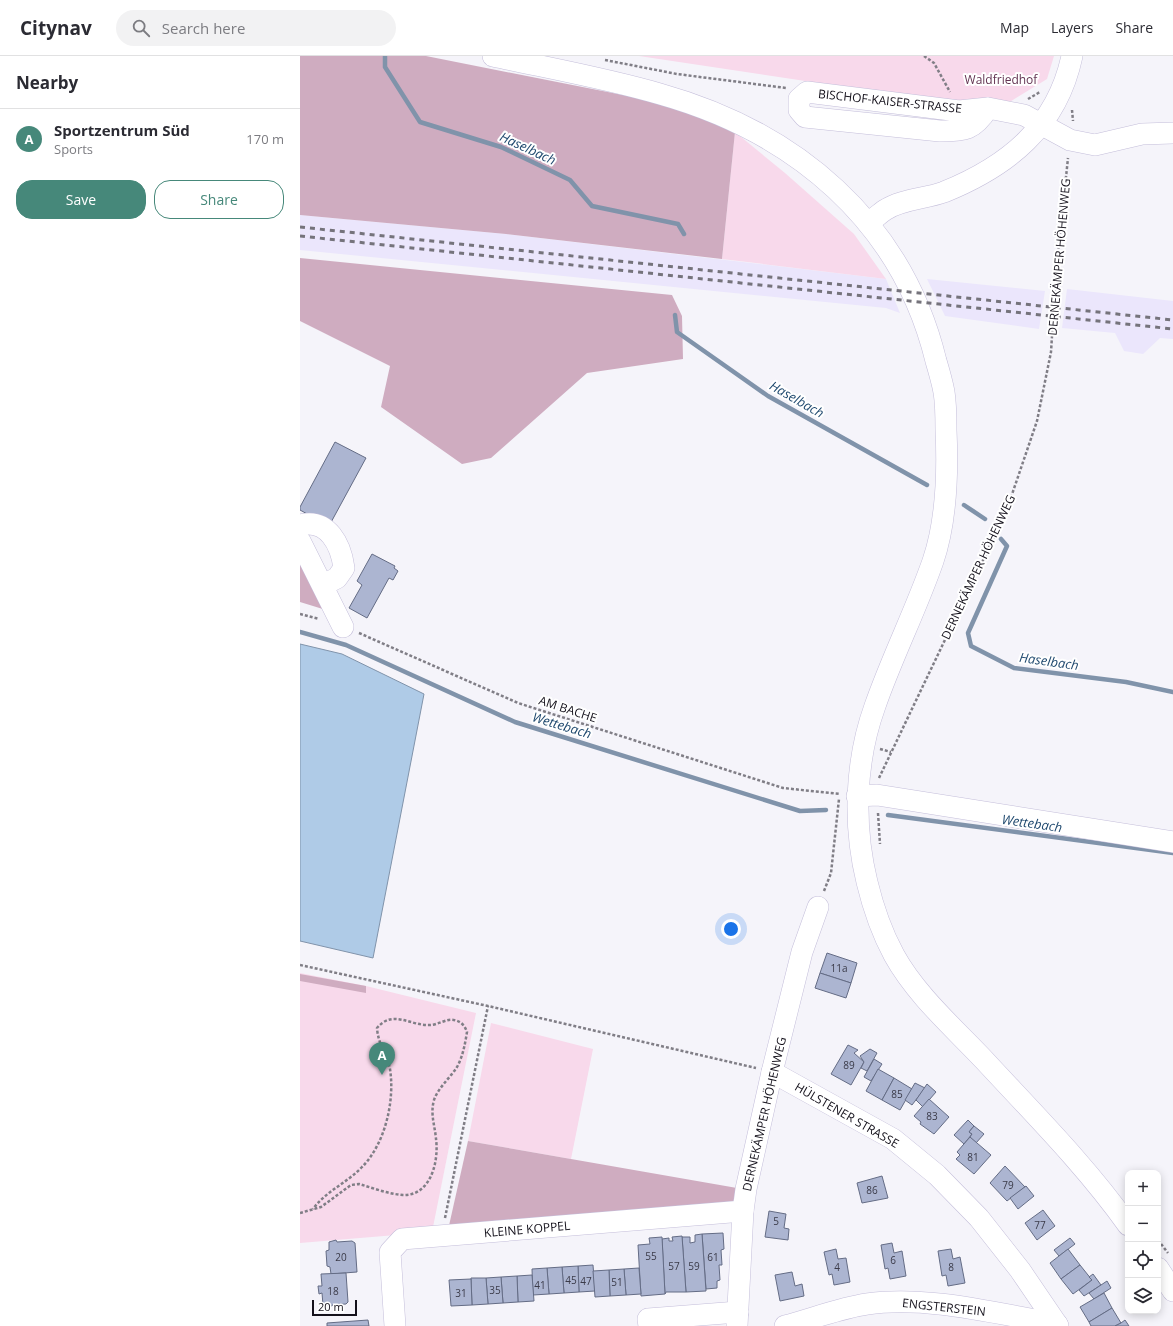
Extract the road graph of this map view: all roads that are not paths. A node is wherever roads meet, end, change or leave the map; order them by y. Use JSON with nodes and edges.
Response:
{"nodes":[{"id":1,"x":493,"y":56,"type":"edge"},
{"id":2,"x":1072,"y":56,"type":"edge"},
{"id":3,"x":547,"y":62,"type":"edge"},
{"id":4,"x":988,"y":108,"type":"junction"},
{"id":5,"x":1041,"y":126,"type":"junction"},
{"id":6,"x":1173,"y":133,"type":"edge"},
{"id":7,"x":868,"y":223,"type":"junction"},
{"id":8,"x":300,"y":525,"type":"edge"},
{"id":9,"x":300,"y":542,"type":"edge"},
{"id":10,"x":322,"y":586,"type":"junction"},
{"id":11,"x":343,"y":627,"type":"road end"},
{"id":12,"x":858,"y":795,"type":"junction"},
{"id":13,"x":1173,"y":842,"type":"edge"},
{"id":14,"x":818,"y":906,"type":"dead end"},
{"id":15,"x":772,"y":1072,"type":"junction"},
{"id":16,"x":743,"y":1211,"type":"junction"},
{"id":17,"x":1125,"y":1221,"type":"edge"},
{"id":18,"x":1164,"y":1261,"type":"edge"},
{"id":19,"x":1173,"y":1291,"type":"edge"},
{"id":20,"x":738,"y":1319,"type":"edge"},
{"id":21,"x":1057,"y":1325,"type":"edge"},
{"id":22,"x":395,"y":1326,"type":"edge"},
{"id":23,"x":649,"y":1326,"type":"edge"},
{"id":24,"x":785,"y":1326,"type":"edge"}],
"edges":[{"from":1,"to":3,"type":"street"},
{"from":2,"to":5,"type":"street"},
{"from":3,"to":7,"type":"street"},
{"from":4,"to":4,"type":"street","name":"BISCHOF-KAISER-STRASSE"},
{"from":4,"to":5,"type":"street","name":"BISCHOF-KAISER-STRASSE"},
{"from":5,"to":6,"type":"street","name":"BISCHOF-KAISER-STRASSE"},
{"from":5,"to":7,"type":"street"},
{"from":7,"to":12,"type":"street"},
{"from":8,"to":10,"type":"street"},
{"from":9,"to":10,"type":"street"},
{"from":10,"to":11,"type":"street"},
{"from":12,"to":13,"type":"street"},
{"from":12,"to":17,"type":"street"},
{"from":14,"to":15,"type":"street","name":"DERNEKÄMPER HÖHENWEG"},
{"from":15,"to":16,"type":"street","name":"DERNEKÄMPER HÖHENWEG"},
{"from":15,"to":21,"type":"street","name":"HÜLSTENER STRASSE"},
{"from":16,"to":20,"type":"street","name":"DERNEKÄMPER HÖHENWEG"},
{"from":16,"to":22,"type":"street","name":"KLEINE KOPPEL"},
{"from":18,"to":19,"type":"street"},
{"from":20,"to":23,"type":"street"},
{"from":21,"to":24,"type":"street","name":"ENGSTERSTEIN"}]}
